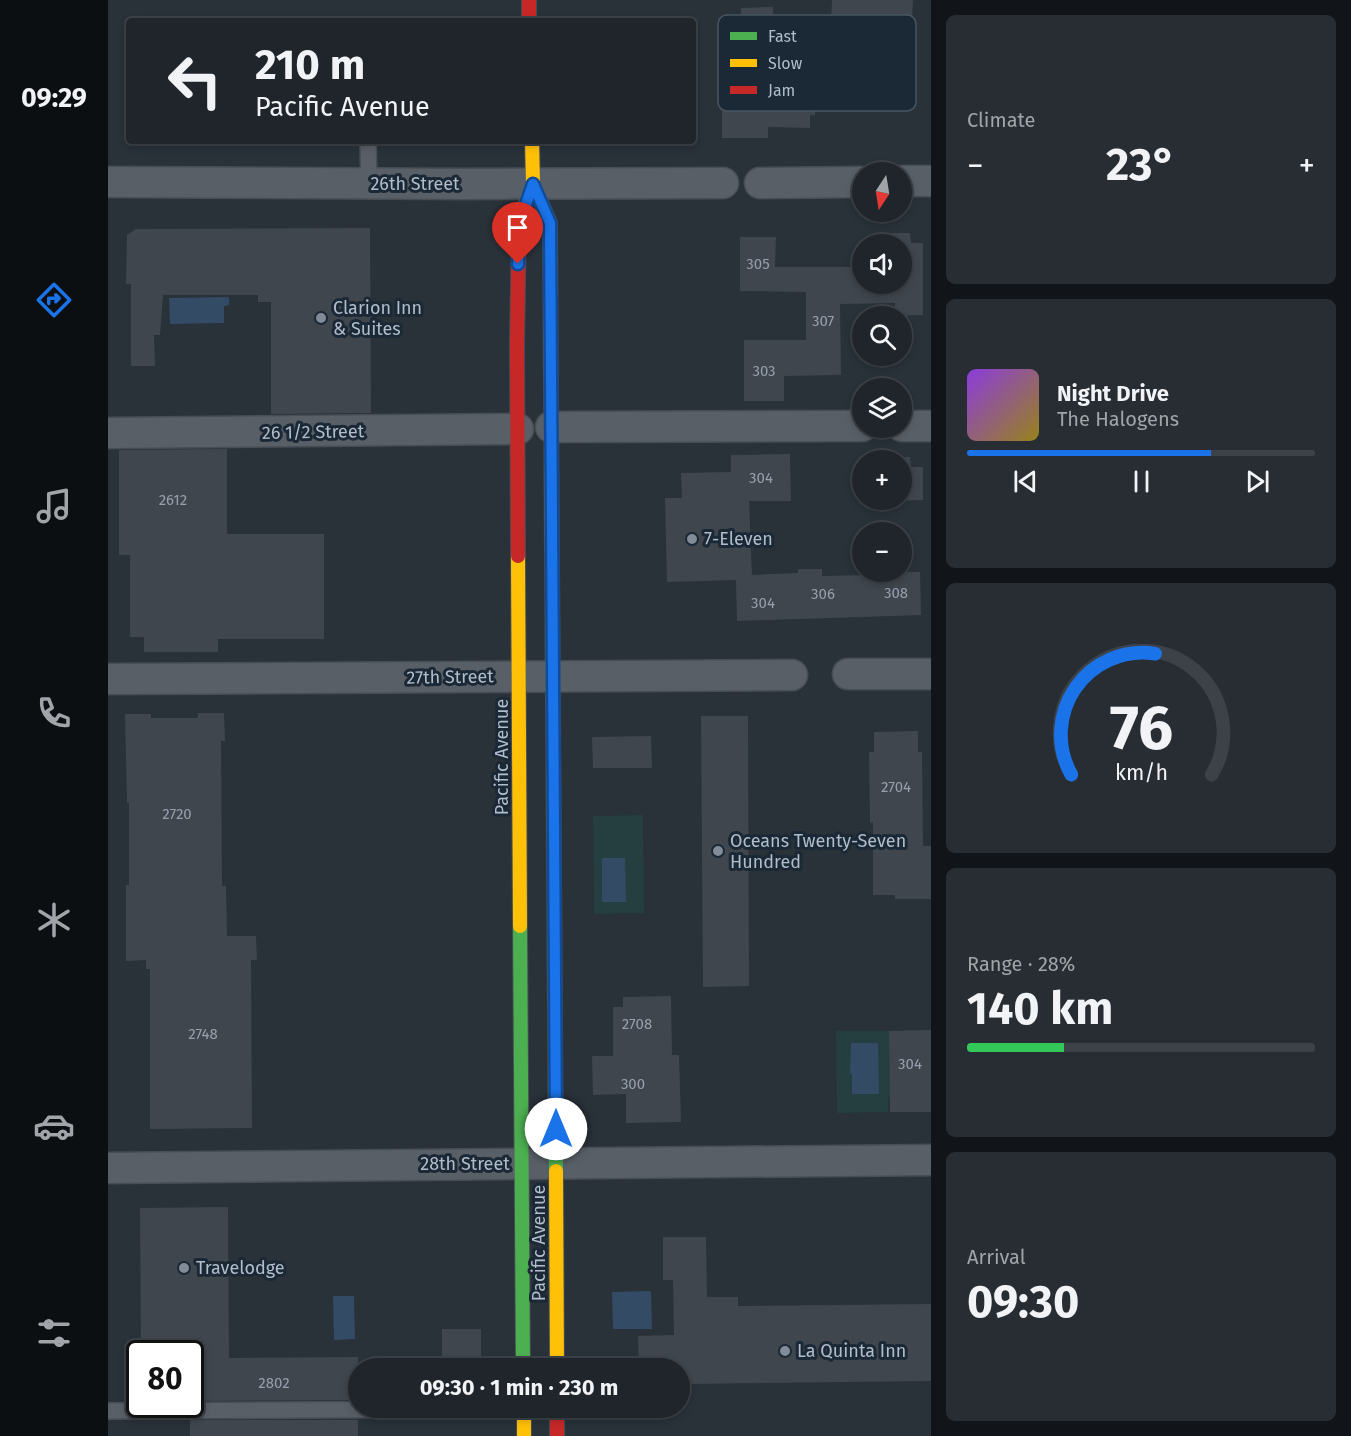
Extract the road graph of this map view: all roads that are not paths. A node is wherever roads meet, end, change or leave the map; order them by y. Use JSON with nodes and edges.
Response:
{"nodes":[{"id":1,"x":529,"y":0,"type":"edge"},
{"id":2,"x":529,"y":18,"type":"edge"},
{"id":3,"x":368,"y":144,"type":"edge"},
{"id":4,"x":532,"y":144,"type":"edge"},
{"id":5,"x":912,"y":181,"type":"edge"},
{"id":6,"x":931,"y":181,"type":"edge"},
{"id":7,"x":108,"y":182,"type":"edge"},
{"id":8,"x":852,"y":182,"type":"edge"},
{"id":9,"x":723,"y":183,"type":"dead end"},
{"id":10,"x":760,"y":183,"type":"dead end"},
{"id":11,"x":369,"y":184,"type":"junction"},
{"id":12,"x":533,"y":184,"type":"junction"},
{"id":13,"x":852,"y":426,"type":"edge"},
{"id":14,"x":912,"y":426,"type":"edge"},
{"id":15,"x":931,"y":426,"type":"edge"},
{"id":16,"x":551,"y":427,"type":"junction"},
{"id":17,"x":518,"y":429,"type":"junction"},
{"id":18,"x":108,"y":433,"type":"edge"},
{"id":19,"x":931,"y":674,"type":"edge"},
{"id":20,"x":792,"y":675,"type":"dead end"},
{"id":21,"x":848,"y":675,"type":"dead end"},
{"id":22,"x":519,"y":676,"type":"junction"},
{"id":23,"x":554,"y":676,"type":"junction"},
{"id":24,"x":108,"y":679,"type":"edge"},
{"id":25,"x":931,"y":1160,"type":"edge"},
{"id":26,"x":522,"y":1164,"type":"junction"},
{"id":27,"x":556,"y":1164,"type":"junction"},
{"id":28,"x":108,"y":1168,"type":"edge"},
{"id":29,"x":523,"y":1358,"type":"edge"},
{"id":30,"x":557,"y":1358,"type":"edge"},
{"id":31,"x":348,"y":1409,"type":"edge"},
{"id":32,"x":108,"y":1411,"type":"edge"},
{"id":33,"x":524,"y":1418,"type":"edge"},
{"id":34,"x":557,"y":1418,"type":"edge"},
{"id":35,"x":524,"y":1436,"type":"edge"},
{"id":36,"x":557,"y":1436,"type":"edge"}],
"edges":[{"from":1,"to":2,"type":"highway"},
{"from":3,"to":11,"type":"lane"},
{"from":4,"to":12,"type":"highway","name":"Pacific Avenue"},
{"from":5,"to":6,"type":"street"},
{"from":7,"to":11,"type":"street","name":"26th Street"},
{"from":8,"to":10,"type":"street"},
{"from":9,"to":12,"type":"street","name":"26th Street"},
{"from":11,"to":12,"type":"street","name":"26th Street"},
{"from":12,"to":16,"type":"highway","name":"Pacific Avenue"},
{"from":12,"to":17,"type":"highway","name":"Pacific Avenue"},
{"from":13,"to":16,"type":"street"},
{"from":14,"to":15,"type":"street"},
{"from":16,"to":23,"type":"highway","name":"Pacific Avenue"},
{"from":17,"to":18,"type":"street","name":"26 1/2 Street"},
{"from":17,"to":22,"type":"highway","name":"Pacific Avenue"},
{"from":19,"to":21,"type":"street"},
{"from":20,"to":23,"type":"street","name":"27th Street"},
{"from":22,"to":23,"type":"street","name":"27th Street"},
{"from":22,"to":24,"type":"street","name":"27th Street"},
{"from":22,"to":26,"type":"highway","name":"Pacific Avenue"},
{"from":23,"to":27,"type":"highway","name":"Pacific Avenue"},
{"from":25,"to":27,"type":"street","name":"28th Street"},
{"from":26,"to":27,"type":"street","name":"28th Street"},
{"from":26,"to":28,"type":"street","name":"28th Street"},
{"from":26,"to":29,"type":"highway","name":"Pacific Avenue"},
{"from":27,"to":30,"type":"highway","name":"Pacific Avenue"},
{"from":31,"to":32,"type":"lane"},
{"from":33,"to":35,"type":"highway"},
{"from":34,"to":36,"type":"highway"}]}
